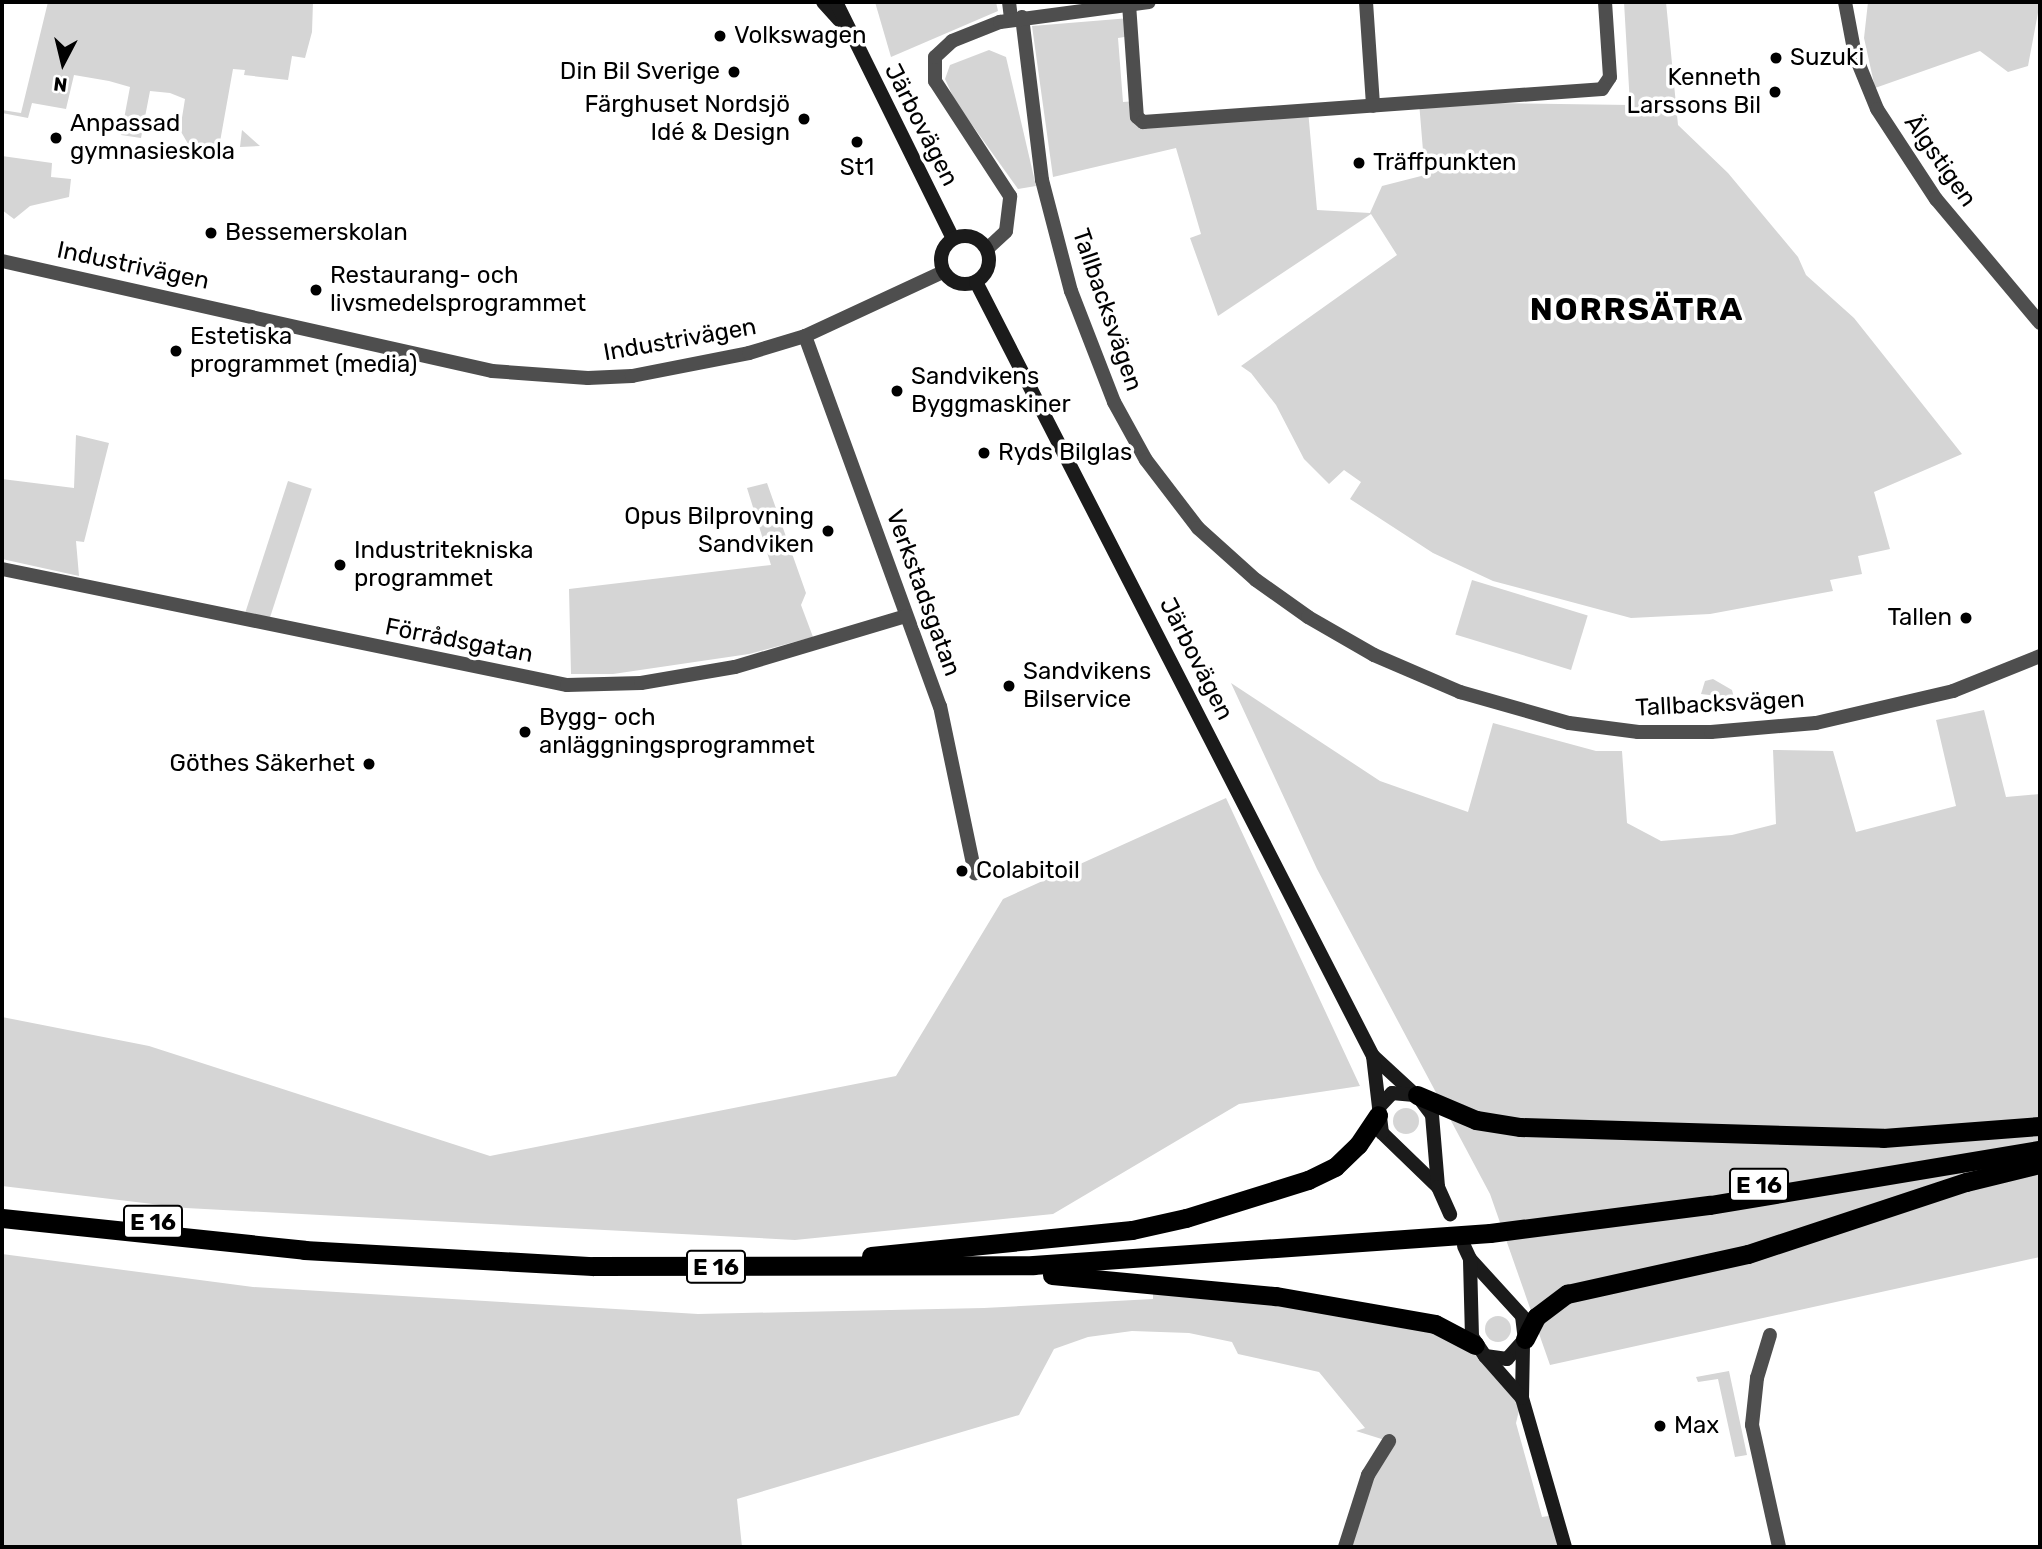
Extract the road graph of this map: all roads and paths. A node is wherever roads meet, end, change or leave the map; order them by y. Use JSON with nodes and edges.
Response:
{"nodes":[{"id":1,"x":823,"y":2,"type":"edge"},
{"id":2,"x":836,"y":2,"type":"edge"},
{"id":3,"x":847,"y":2,"type":"edge"},
{"id":4,"x":1009,"y":2,"type":"edge"},
{"id":5,"x":1149,"y":2,"type":"edge"},
{"id":6,"x":1366,"y":2,"type":"edge"},
{"id":7,"x":1605,"y":2,"type":"edge"},
{"id":8,"x":1845,"y":2,"type":"edge"},
{"id":9,"x":1129,"y":4,"type":"junction"},
{"id":10,"x":1017,"y":18,"type":"junction"},
{"id":11,"x":850,"y":31,"type":"junction"},
{"id":12,"x":1373,"y":106,"type":"junction"},
{"id":13,"x":953,"y":239,"type":"junction"},
{"id":14,"x":987,"y":249,"type":"junction"},
{"id":15,"x":2,"y":261,"type":"edge"},
{"id":16,"x":943,"y":272,"type":"junction"},
{"id":17,"x":976,"y":282,"type":"junction"},
{"id":18,"x":2040,"y":323,"type":"edge"},
{"id":19,"x":805,"y":336,"type":"junction"},
{"id":20,"x":2,"y":569,"type":"edge"},
{"id":21,"x":906,"y":616,"type":"junction"},
{"id":22,"x":2040,"y":656,"type":"edge"},
{"id":23,"x":975,"y":873,"type":"dead end"},
{"id":24,"x":1373,"y":1056,"type":"junction"},
{"id":25,"x":1414,"y":1093,"type":"junction"},
{"id":26,"x":1378,"y":1111,"type":"junction"},
{"id":27,"x":2040,"y":1126,"type":"edge"},
{"id":28,"x":2040,"y":1138,"type":"edge"},
{"id":29,"x":2040,"y":1150,"type":"edge"},
{"id":30,"x":2040,"y":1164,"type":"edge"},
{"id":31,"x":1438,"y":1187,"type":"junction"},
{"id":32,"x":2,"y":1206,"type":"edge"},
{"id":33,"x":1450,"y":1214,"type":"dead end"},
{"id":34,"x":2,"y":1219,"type":"edge"},
{"id":35,"x":1483,"y":1227,"type":"junction"},
{"id":36,"x":872,"y":1263,"type":"junction"},
{"id":37,"x":1770,"y":1335,"type":"dead end"},
{"id":38,"x":1524,"y":1342,"type":"junction"},
{"id":39,"x":1480,"y":1350,"type":"junction"},
{"id":40,"x":1522,"y":1398,"type":"junction"},
{"id":41,"x":1389,"y":1441,"type":"dead end"},
{"id":42,"x":1345,"y":1547,"type":"edge"},
{"id":43,"x":1565,"y":1547,"type":"edge"},
{"id":44,"x":1779,"y":1547,"type":"edge"}],
"edges":[{"from":1,"to":11,"type":"main road"},
{"from":2,"to":11,"type":"main road","name":"Järbovägen"},
{"from":3,"to":11,"type":"main road","name":"Järbovägen"},
{"from":4,"to":10,"type":"street","name":"Tallbacksvägen"},
{"from":5,"to":9,"type":"street"},
{"from":6,"to":12,"type":"street"},
{"from":7,"to":12,"type":"street"},
{"from":8,"to":18,"type":"street","name":"Älgstigen"},
{"from":9,"to":10,"type":"street"},
{"from":9,"to":12,"type":"street"},
{"from":10,"to":14,"type":"street"},
{"from":10,"to":22,"type":"street","name":"Tallbacksvägen"},
{"from":11,"to":13,"type":"main road","name":"Järbovägen"},
{"from":13,"to":14,"type":"main road"},
{"from":13,"to":16,"type":"main road"},
{"from":14,"to":17,"type":"main road"},
{"from":15,"to":19,"type":"street","name":"Industrivägen"},
{"from":16,"to":17,"type":"main road"},
{"from":16,"to":19,"type":"street","name":"Industrivägen"},
{"from":17,"to":24,"type":"main road","name":"Järbovägen"},
{"from":19,"to":21,"type":"street","name":"Verkstadsgatan"},
{"from":20,"to":21,"type":"street","name":"Förrådsgatan"},
{"from":21,"to":23,"type":"street","name":"Verkstadsgatan"},
{"from":24,"to":25,"type":"main road","name":"Järbovägen"},
{"from":24,"to":26,"type":"main road","name":"Järbovägen"},
{"from":25,"to":26,"type":"main road"},
{"from":25,"to":27,"type":"highway"},
{"from":25,"to":31,"type":"main road","name":"Järbovägen"},
{"from":26,"to":31,"type":"main road","name":"Järbovägen"},
{"from":26,"to":36,"type":"highway"},
{"from":28,"to":35,"type":"highway","number":"E 16"},
{"from":29,"to":35,"type":"highway","number":"E 16"},
{"from":30,"to":38,"type":"highway"},
{"from":31,"to":33,"type":"main road","name":"Järbovägen"},
{"from":32,"to":36,"type":"highway","number":"E 16"},
{"from":34,"to":36,"type":"highway","number":"E 16"},
{"from":35,"to":36,"type":"highway","number":"E 16"},
{"from":36,"to":39,"type":"highway"},
{"from":37,"to":44,"type":"street"},
{"from":38,"to":39,"type":"main road"},
{"from":38,"to":39,"type":"main road"},
{"from":38,"to":40,"type":"main road"},
{"from":39,"to":40,"type":"main road"},
{"from":40,"to":43,"type":"main road"},
{"from":41,"to":42,"type":"street"}]}
